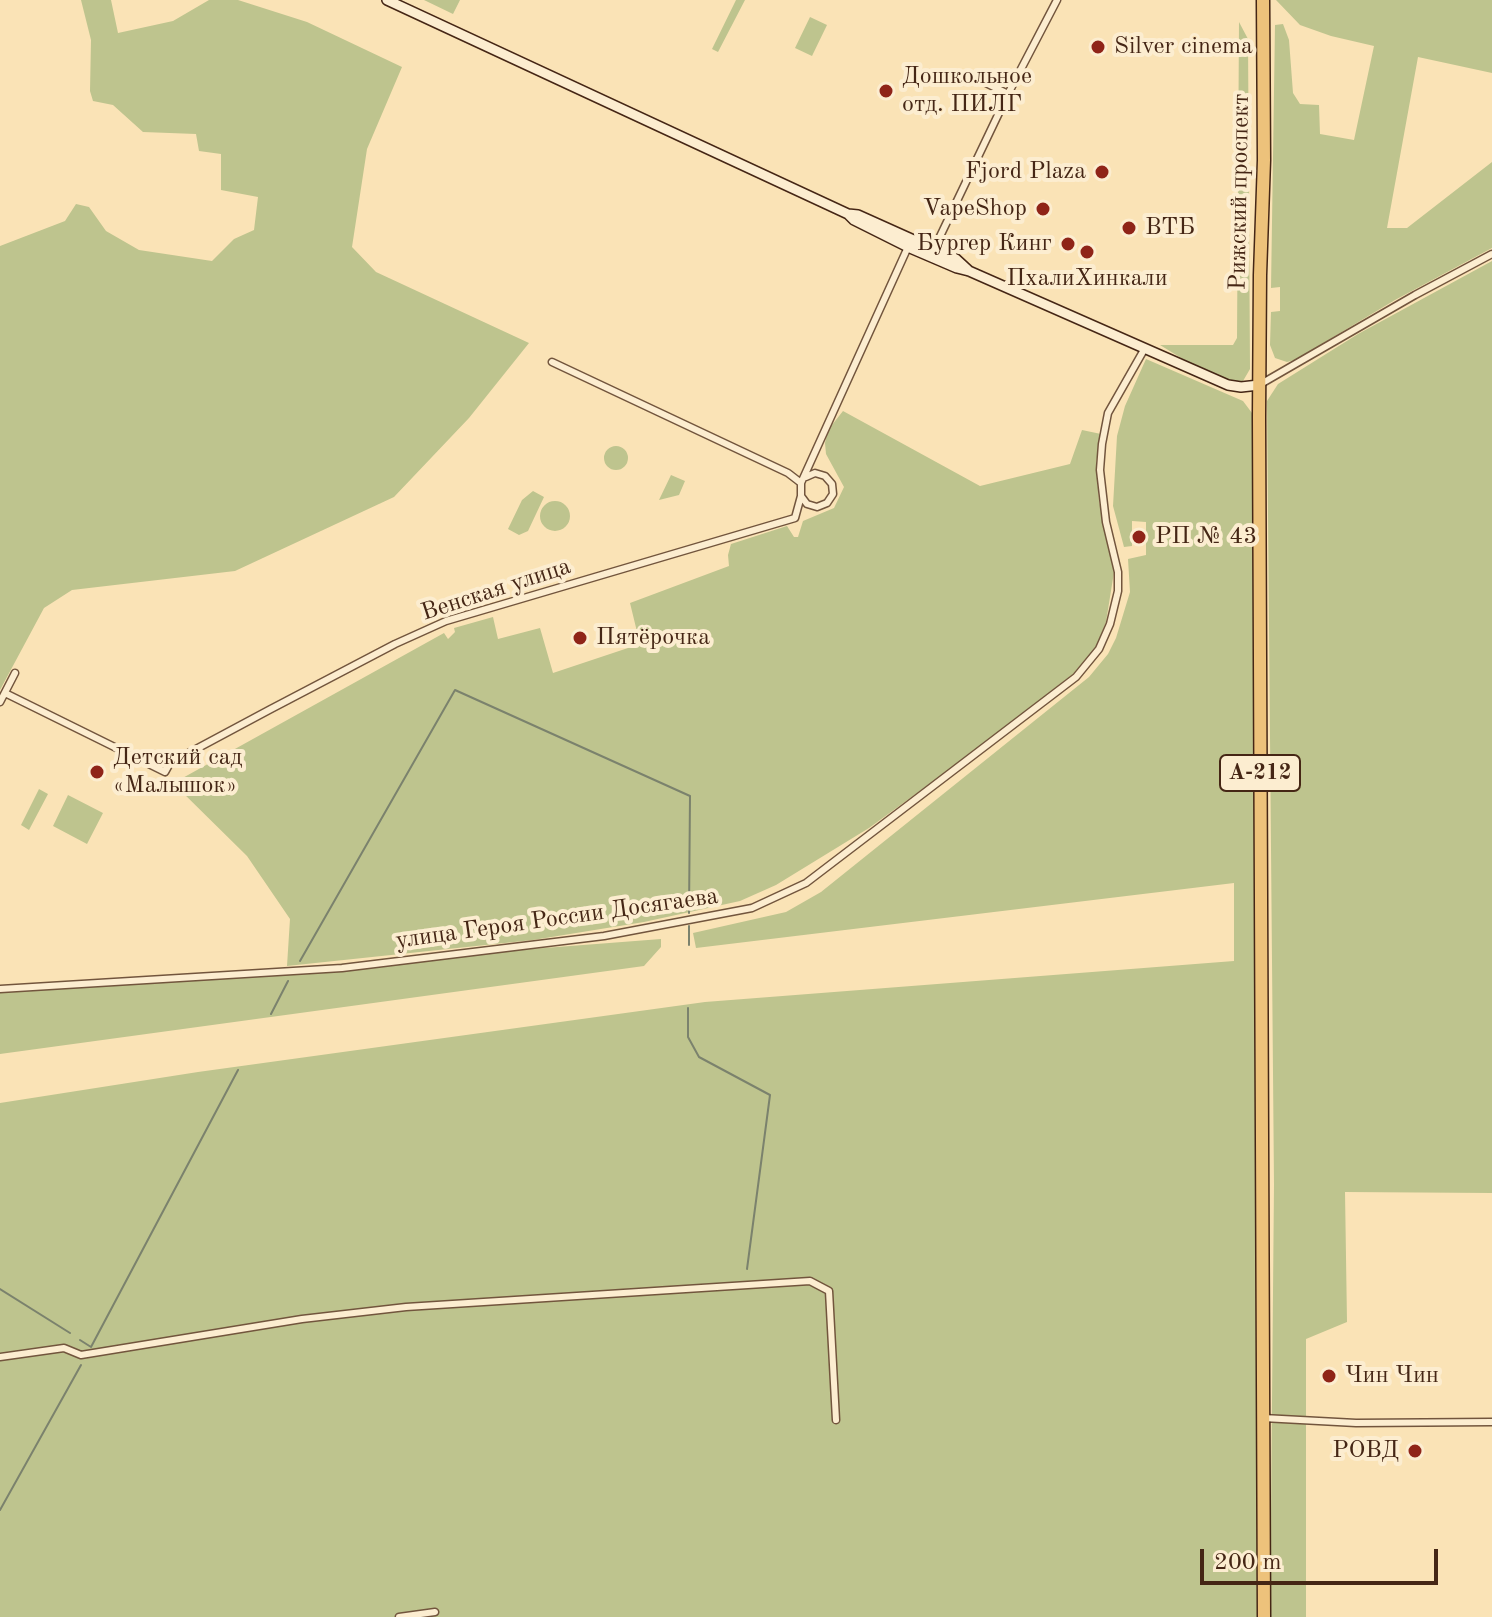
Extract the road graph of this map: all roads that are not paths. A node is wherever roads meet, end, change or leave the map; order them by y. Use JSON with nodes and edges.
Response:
{"nodes":[{"id":1,"x":387,"y":0,"type":"edge"},
{"id":2,"x":1263,"y":0,"type":"edge"},
{"id":3,"x":1057,"y":1,"type":"edge"},
{"id":4,"x":976,"y":78,"type":"dead end"},
{"id":5,"x":1008,"y":94,"type":"junction"},
{"id":6,"x":910,"y":243,"type":"junction"},
{"id":7,"x":934,"y":249,"type":"junction"},
{"id":8,"x":1492,"y":254,"type":"edge"},
{"id":9,"x":969,"y":271,"type":"junction"},
{"id":10,"x":1145,"y":348,"type":"junction"},
{"id":11,"x":552,"y":362,"type":"dead end"},
{"id":12,"x":1259,"y":385,"type":"junction"},
{"id":13,"x":803,"y":480,"type":"junction"},
{"id":14,"x":801,"y":496,"type":"junction"},
{"id":15,"x":15,"y":673,"type":"dead end"},
{"id":16,"x":5,"y":693,"type":"junction"},
{"id":17,"x":0,"y":702,"type":"edge"},
{"id":18,"x":0,"y":989,"type":"edge"},
{"id":19,"x":0,"y":1357,"type":"edge"},
{"id":20,"x":1263,"y":1418,"type":"junction"},
{"id":21,"x":836,"y":1420,"type":"dead end"},
{"id":22,"x":1492,"y":1422,"type":"edge"},
{"id":23,"x":435,"y":1612,"type":"dead end"},
{"id":24,"x":399,"y":1617,"type":"edge"},
{"id":25,"x":1264,"y":1617,"type":"edge"}],
"edges":[{"from":1,"to":6,"type":"street"},
{"from":2,"to":12,"type":"highway","name":"Рижский проспект","number":"А-212"},
{"from":3,"to":5,"type":"street"},
{"from":4,"to":5,"type":"street"},
{"from":5,"to":7,"type":"street"},
{"from":6,"to":7,"type":"street"},
{"from":6,"to":9,"type":"street"},
{"from":6,"to":13,"type":"street"},
{"from":7,"to":9,"type":"street"},
{"from":8,"to":12,"type":"street"},
{"from":9,"to":10,"type":"street"},
{"from":10,"to":12,"type":"street"},
{"from":10,"to":18,"type":"street","name":"улица Героя России Досягаева"},
{"from":11,"to":13,"type":"street"},
{"from":12,"to":20,"type":"highway","number":"А-212"},
{"from":13,"to":14,"type":"street"},
{"from":13,"to":14,"type":"street"},
{"from":14,"to":16,"type":"street","name":"Венская улица"},
{"from":15,"to":16,"type":"street"},
{"from":16,"to":17,"type":"street"},
{"from":19,"to":21,"type":"street"},
{"from":20,"to":22,"type":"street"},
{"from":20,"to":25,"type":"highway","number":"А-212"},
{"from":23,"to":24,"type":"street"}]}
